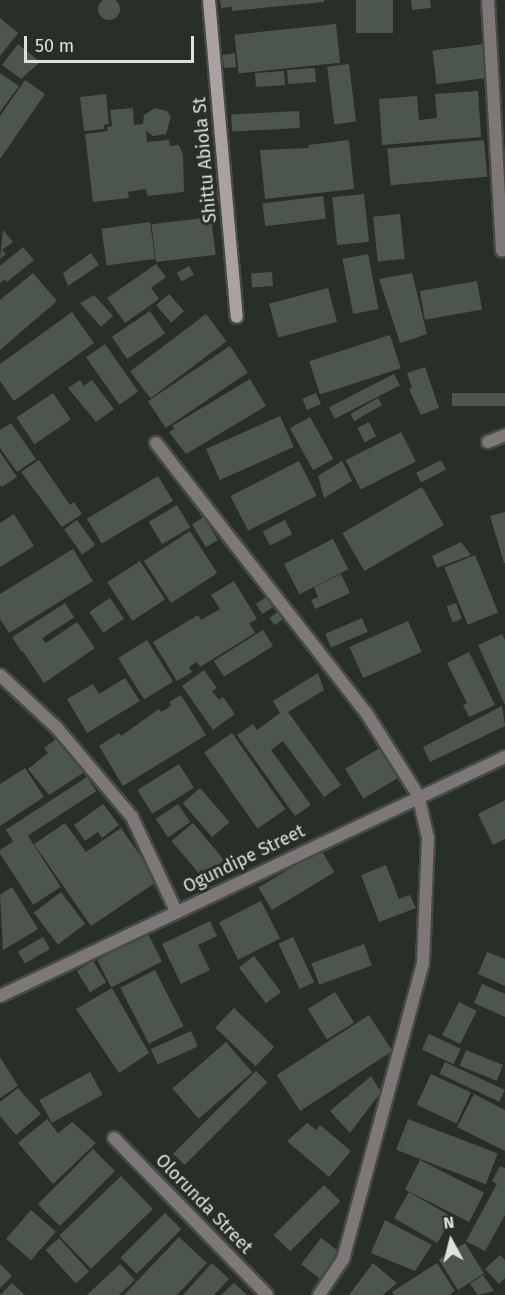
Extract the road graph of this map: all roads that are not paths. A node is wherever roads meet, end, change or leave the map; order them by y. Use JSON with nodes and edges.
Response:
{"nodes":[{"id":1,"x":209,"y":0,"type":"edge"},
{"id":2,"x":488,"y":0,"type":"edge"},
{"id":3,"x":502,"y":251,"type":"dead end"},
{"id":4,"x":237,"y":317,"type":"dead end"},
{"id":5,"x":505,"y":435,"type":"edge"},
{"id":6,"x":488,"y":442,"type":"dead end"},
{"id":7,"x":156,"y":443,"type":"dead end"},
{"id":8,"x":0,"y":675,"type":"edge"},
{"id":9,"x":505,"y":757,"type":"edge"},
{"id":10,"x":418,"y":795,"type":"junction"},
{"id":11,"x":176,"y":911,"type":"junction"},
{"id":12,"x":0,"y":996,"type":"edge"},
{"id":13,"x":114,"y":1137,"type":"dead end"},
{"id":14,"x":267,"y":1295,"type":"edge"},
{"id":15,"x":319,"y":1295,"type":"edge"}],
"edges":[{"from":1,"to":4,"type":"street","name":"Shittu Abiola St"},
{"from":2,"to":3,"type":"street"},
{"from":5,"to":6,"type":"street"},
{"from":7,"to":10,"type":"street"},
{"from":8,"to":11,"type":"street"},
{"from":9,"to":10,"type":"street","name":"Ogundipe Street"},
{"from":10,"to":11,"type":"street","name":"Ogundipe Street"},
{"from":10,"to":15,"type":"street"},
{"from":11,"to":12,"type":"street","name":"Ogundipe Street"},
{"from":13,"to":14,"type":"street","name":"Olorunda Street"}]}
